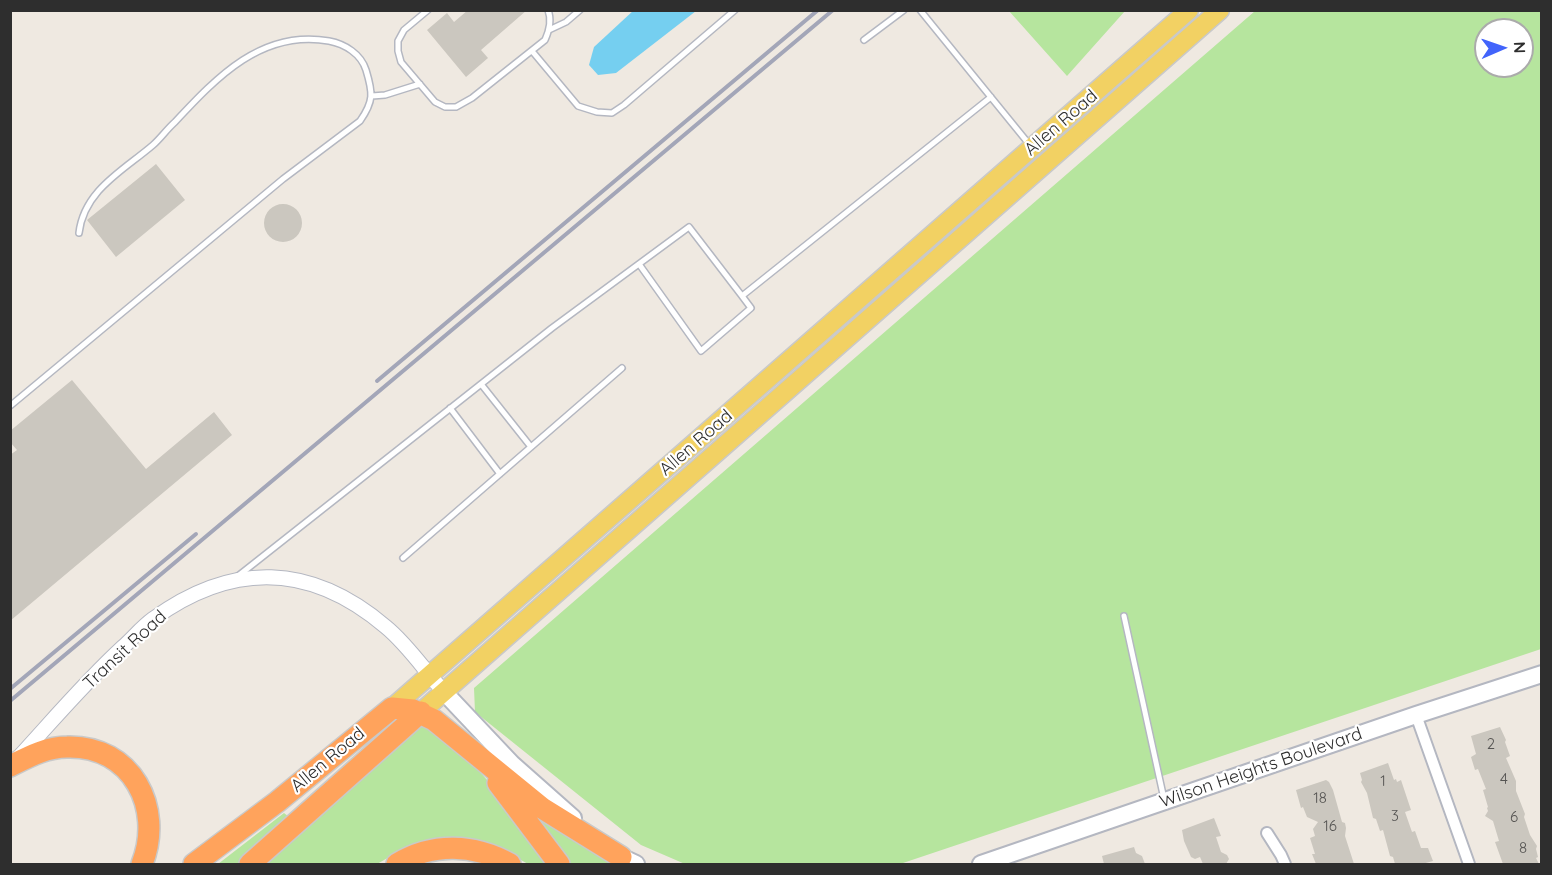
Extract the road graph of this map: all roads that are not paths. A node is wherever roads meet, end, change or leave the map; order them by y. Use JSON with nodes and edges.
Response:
{"nodes":[{"id":1,"x":428,"y":10,"type":"edge"},
{"id":2,"x":548,"y":10,"type":"edge"},
{"id":3,"x":580,"y":10,"type":"edge"},
{"id":4,"x":735,"y":10,"type":"edge"},
{"id":5,"x":904,"y":10,"type":"edge"},
{"id":6,"x":920,"y":10,"type":"edge"},
{"id":7,"x":1189,"y":10,"type":"edge"},
{"id":8,"x":1220,"y":10,"type":"edge"},
{"id":9,"x":549,"y":30,"type":"junction"},
{"id":10,"x":864,"y":40,"type":"dead end"},
{"id":11,"x":532,"y":51,"type":"junction"},
{"id":12,"x":420,"y":84,"type":"junction"},
{"id":13,"x":372,"y":96,"type":"junction"},
{"id":14,"x":991,"y":97,"type":"junction"},
{"id":15,"x":1032,"y":148,"type":"junction"},
{"id":16,"x":79,"y":233,"type":"dead end"},
{"id":17,"x":639,"y":264,"type":"junction"},
{"id":18,"x":742,"y":296,"type":"junction"},
{"id":19,"x":622,"y":368,"type":"dead end"},
{"id":20,"x":481,"y":384,"type":"junction"},
{"id":21,"x":10,"y":406,"type":"edge"},
{"id":22,"x":450,"y":408,"type":"junction"},
{"id":23,"x":531,"y":447,"type":"junction"},
{"id":24,"x":500,"y":474,"type":"junction"},
{"id":25,"x":403,"y":558,"type":"dead end"},
{"id":26,"x":232,"y":580,"type":"junction"},
{"id":27,"x":1124,"y":616,"type":"dead end"},
{"id":28,"x":1542,"y":674,"type":"edge"},
{"id":29,"x":428,"y":675,"type":"junction"},
{"id":30,"x":444,"y":692,"type":"junction"},
{"id":31,"x":392,"y":708,"type":"junction"},
{"id":32,"x":421,"y":712,"type":"junction"},
{"id":33,"x":1416,"y":715,"type":"junction"},
{"id":34,"x":474,"y":752,"type":"junction"},
{"id":35,"x":10,"y":766,"type":"edge"},
{"id":36,"x":1164,"y":801,"type":"junction"},
{"id":37,"x":1267,"y":833,"type":"dead end"},
{"id":38,"x":628,"y":861,"type":"edge"},
{"id":39,"x":142,"y":864,"type":"edge"},
{"id":40,"x":194,"y":864,"type":"edge"},
{"id":41,"x":250,"y":864,"type":"edge"},
{"id":42,"x":397,"y":864,"type":"edge"},
{"id":43,"x":510,"y":864,"type":"edge"},
{"id":44,"x":559,"y":864,"type":"edge"},
{"id":45,"x":981,"y":864,"type":"edge"},
{"id":46,"x":1285,"y":864,"type":"edge"},
{"id":47,"x":1469,"y":864,"type":"edge"}],
"edges":[{"from":1,"to":12,"type":"lane"},
{"from":2,"to":9,"type":"lane"},
{"from":3,"to":9,"type":"lane"},
{"from":4,"to":11,"type":"lane"},
{"from":5,"to":10,"type":"lane"},
{"from":6,"to":14,"type":"lane"},
{"from":7,"to":15,"type":"main road","name":"Allen Road"},
{"from":8,"to":30,"type":"main road","name":"Allen Road"},
{"from":9,"to":11,"type":"lane"},
{"from":11,"to":12,"type":"lane"},
{"from":12,"to":13,"type":"lane"},
{"from":13,"to":16,"type":"lane"},
{"from":13,"to":21,"type":"lane"},
{"from":14,"to":15,"type":"lane"},
{"from":14,"to":18,"type":"lane"},
{"from":15,"to":29,"type":"main road","name":"Allen Road"},
{"from":17,"to":18,"type":"lane"},
{"from":17,"to":18,"type":"lane"},
{"from":17,"to":20,"type":"lane"},
{"from":19,"to":23,"type":"lane"},
{"from":20,"to":22,"type":"lane"},
{"from":20,"to":23,"type":"lane"},
{"from":22,"to":24,"type":"lane"},
{"from":22,"to":26,"type":"lane"},
{"from":23,"to":24,"type":"lane"},
{"from":24,"to":25,"type":"lane"},
{"from":26,"to":29,"type":"street","name":"Transit Road"},
{"from":26,"to":35,"type":"street","name":"Transit Road"},
{"from":27,"to":36,"type":"lane"},
{"from":28,"to":33,"type":"main road","name":"Wilson Heights Boulevard"},
{"from":29,"to":30,"type":"street","name":"Transit Road"},
{"from":29,"to":31,"type":"main road","name":"Allen Road"},
{"from":30,"to":32,"type":"main road","name":"Allen Road"},
{"from":30,"to":38,"type":"main road"},
{"from":31,"to":32,"type":"highway"},
{"from":31,"to":40,"type":"highway","name":"Allen Road"},
{"from":32,"to":34,"type":"highway"},
{"from":32,"to":41,"type":"highway","name":"Allen Road"},
{"from":33,"to":36,"type":"main road","name":"Wilson Heights Boulevard"},
{"from":33,"to":47,"type":"street"},
{"from":34,"to":38,"type":"highway"},
{"from":34,"to":44,"type":"highway"},
{"from":35,"to":39,"type":"highway"},
{"from":36,"to":45,"type":"main road","name":"Wilson Heights Boulevard"},
{"from":37,"to":46,"type":"street"},
{"from":42,"to":43,"type":"highway"}]}
